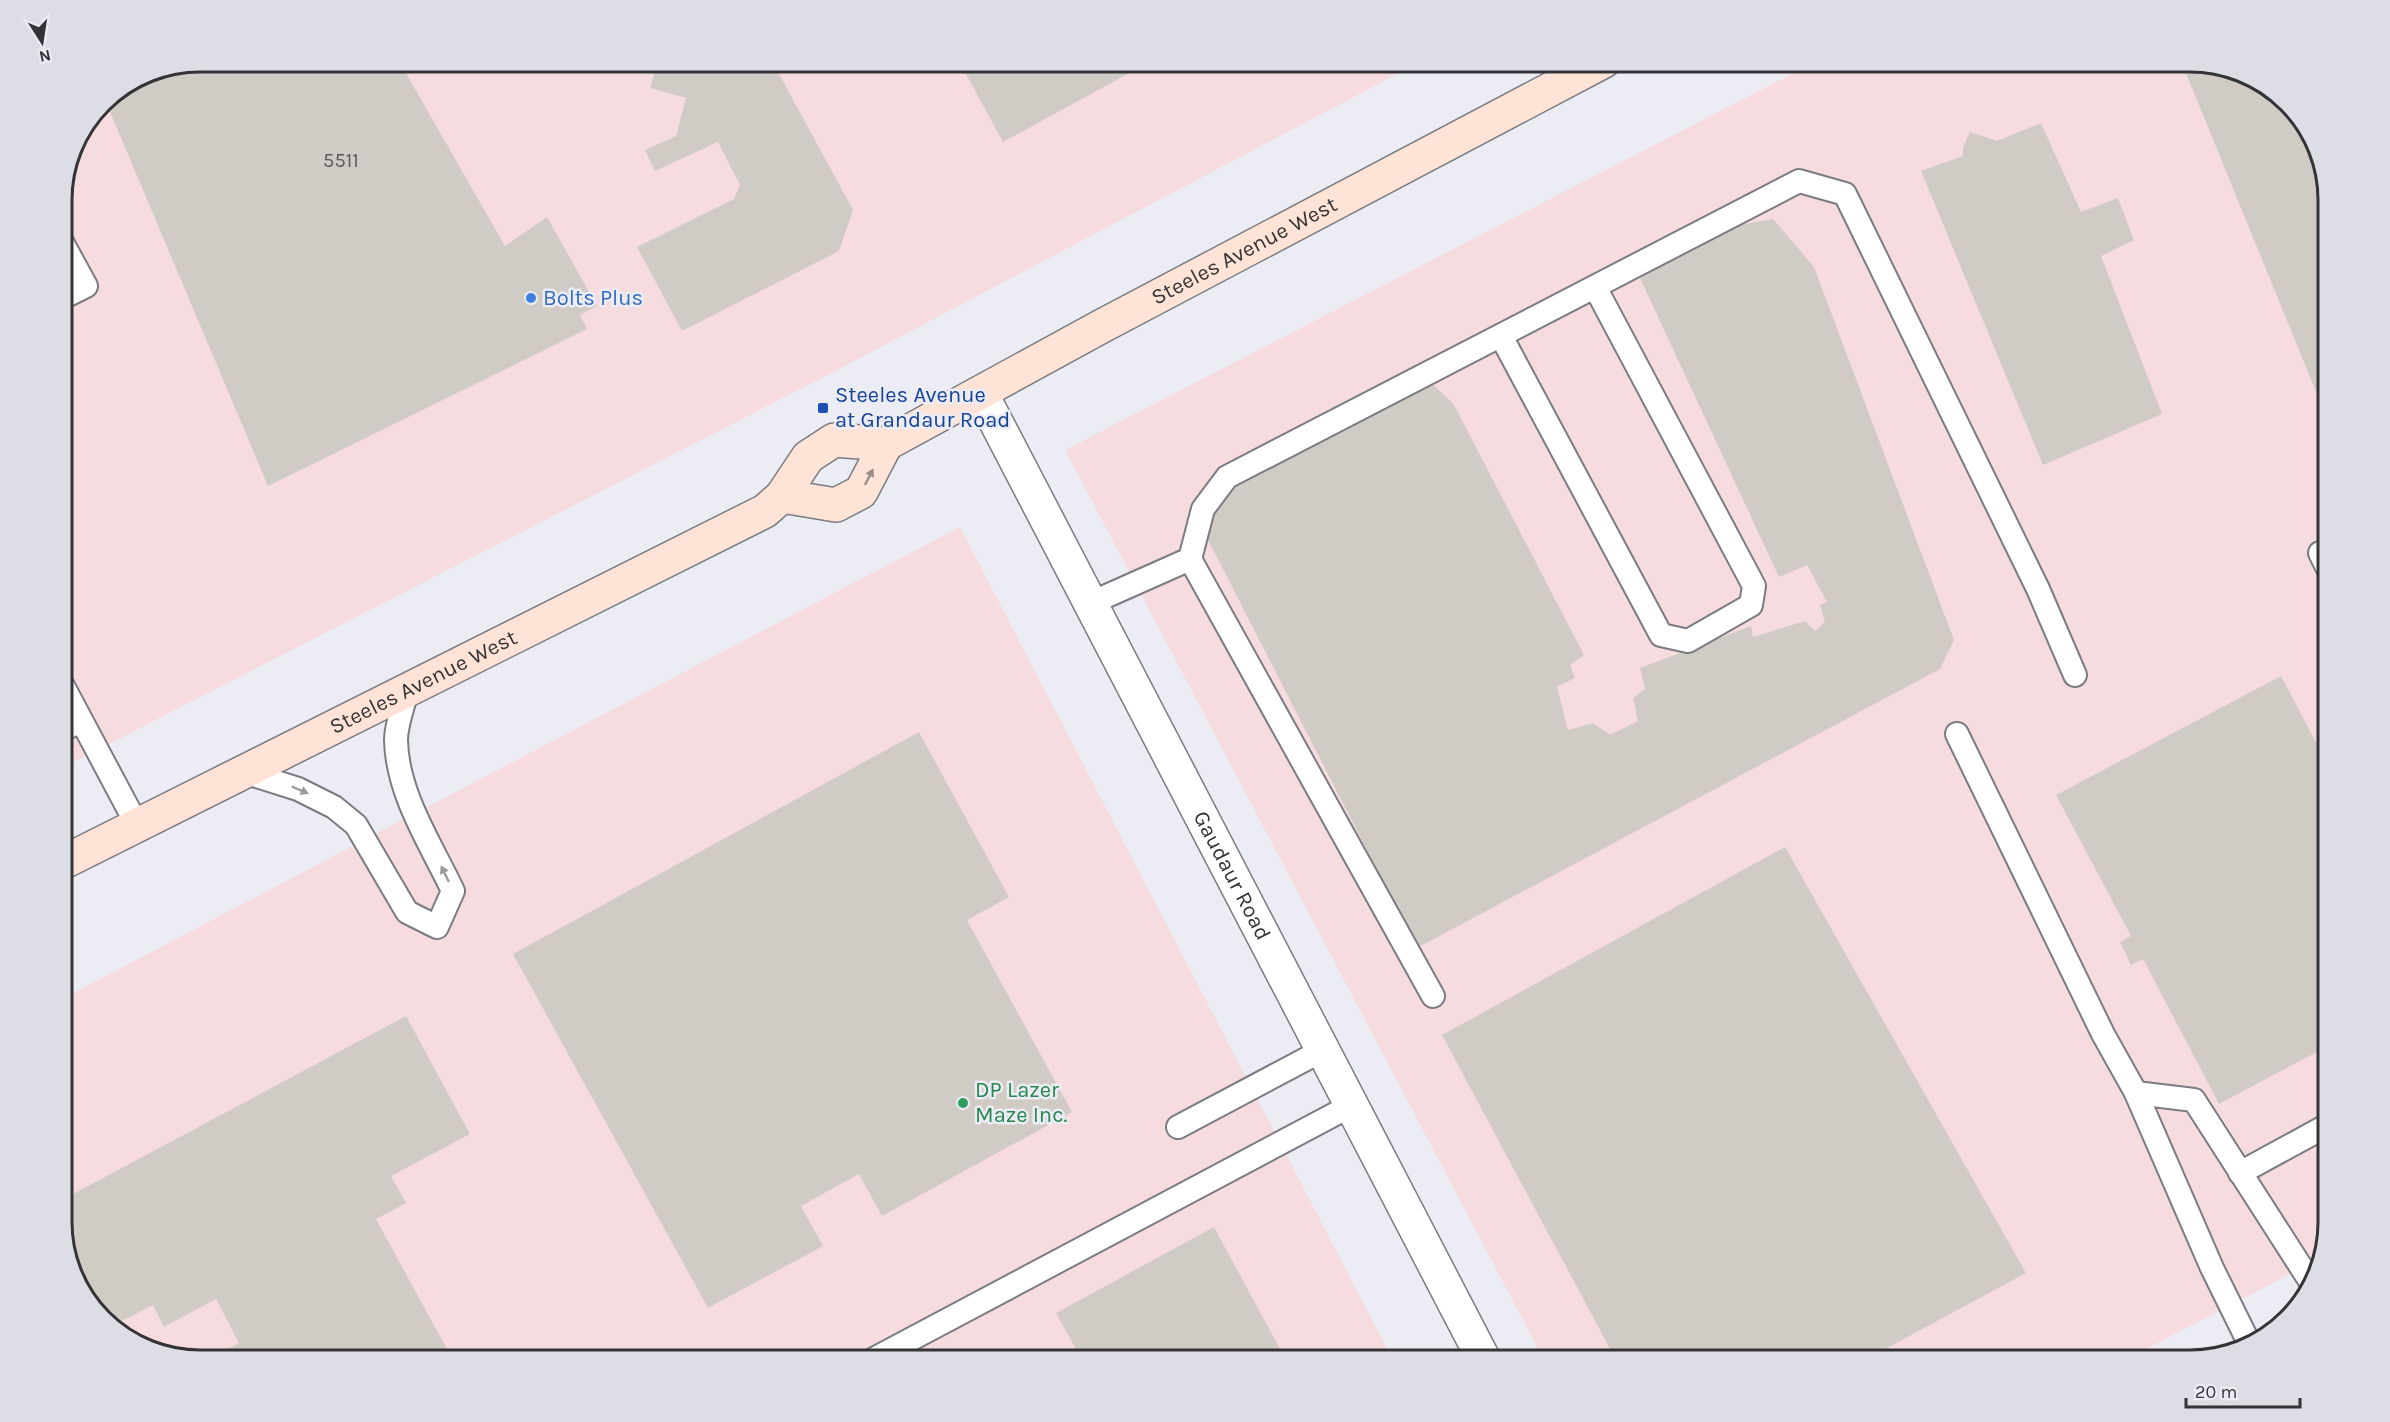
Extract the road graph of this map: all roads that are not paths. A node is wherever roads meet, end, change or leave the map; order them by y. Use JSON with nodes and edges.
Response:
{"nodes":[{"id":1,"x":1585,"y":72,"type":"edge"},
{"id":2,"x":72,"y":260,"type":"edge"},
{"id":3,"x":1595,"y":287,"type":"junction"},
{"id":4,"x":72,"y":293,"type":"edge"},
{"id":5,"x":1501,"y":336,"type":"junction"},
{"id":6,"x":981,"y":393,"type":"junction"},
{"id":7,"x":886,"y":444,"type":"junction"},
{"id":8,"x":782,"y":496,"type":"junction"},
{"id":9,"x":1190,"y":559,"type":"junction"},
{"id":10,"x":1091,"y":603,"type":"junction"},
{"id":11,"x":2075,"y":675,"type":"dead end"},
{"id":12,"x":408,"y":690,"type":"junction"},
{"id":13,"x":72,"y":725,"type":"edge"},
{"id":14,"x":1957,"y":734,"type":"dead end"},
{"id":15,"x":244,"y":772,"type":"junction"},
{"id":16,"x":137,"y":825,"type":"junction"},
{"id":17,"x":72,"y":858,"type":"edge"},
{"id":18,"x":1432,"y":996,"type":"dead end"},
{"id":19,"x":1323,"y":1050,"type":"junction"},
{"id":20,"x":2136,"y":1093,"type":"junction"},
{"id":21,"x":1352,"y":1105,"type":"junction"},
{"id":22,"x":1178,"y":1127,"type":"dead end"},
{"id":23,"x":2318,"y":1130,"type":"edge"},
{"id":24,"x":2240,"y":1173,"type":"junction"},
{"id":25,"x":2306,"y":1275,"type":"edge"},
{"id":26,"x":2246,"y":1337,"type":"edge"},
{"id":27,"x":891,"y":1350,"type":"edge"},
{"id":28,"x":1479,"y":1350,"type":"edge"}],
"edges":[{"from":1,"to":6,"type":"main road","name":"Steeles Avenue West"},
{"from":2,"to":4,"type":"lane"},
{"from":3,"to":5,"type":"lane"},
{"from":3,"to":5,"type":"lane"},
{"from":3,"to":11,"type":"lane"},
{"from":5,"to":9,"type":"lane"},
{"from":6,"to":7,"type":"main road","name":"Steeles Avenue West"},
{"from":6,"to":10,"type":"street","name":"Gaudaur Road"},
{"from":7,"to":8,"type":"main road","name":"Steeles Avenue West"},
{"from":8,"to":7,"type":"main road","one_way":true},
{"from":8,"to":12,"type":"main road","name":"Steeles Avenue West"},
{"from":9,"to":10,"type":"lane"},
{"from":9,"to":18,"type":"lane"},
{"from":10,"to":19,"type":"street","name":"Gaudaur Road"},
{"from":12,"to":15,"type":"main road","name":"Steeles Avenue West"},
{"from":15,"to":12,"type":"lane","one_way":true},
{"from":13,"to":16,"type":"lane"},
{"from":14,"to":20,"type":"lane"},
{"from":15,"to":16,"type":"main road","name":"Steeles Avenue West"},
{"from":16,"to":17,"type":"main road","name":"Steeles Avenue West"},
{"from":19,"to":21,"type":"street","name":"Gaudaur Road"},
{"from":19,"to":22,"type":"lane"},
{"from":20,"to":24,"type":"lane"},
{"from":20,"to":26,"type":"lane"},
{"from":21,"to":27,"type":"lane"},
{"from":21,"to":28,"type":"street","name":"Gaudaur Road"},
{"from":23,"to":24,"type":"lane"},
{"from":24,"to":25,"type":"lane"}]}
